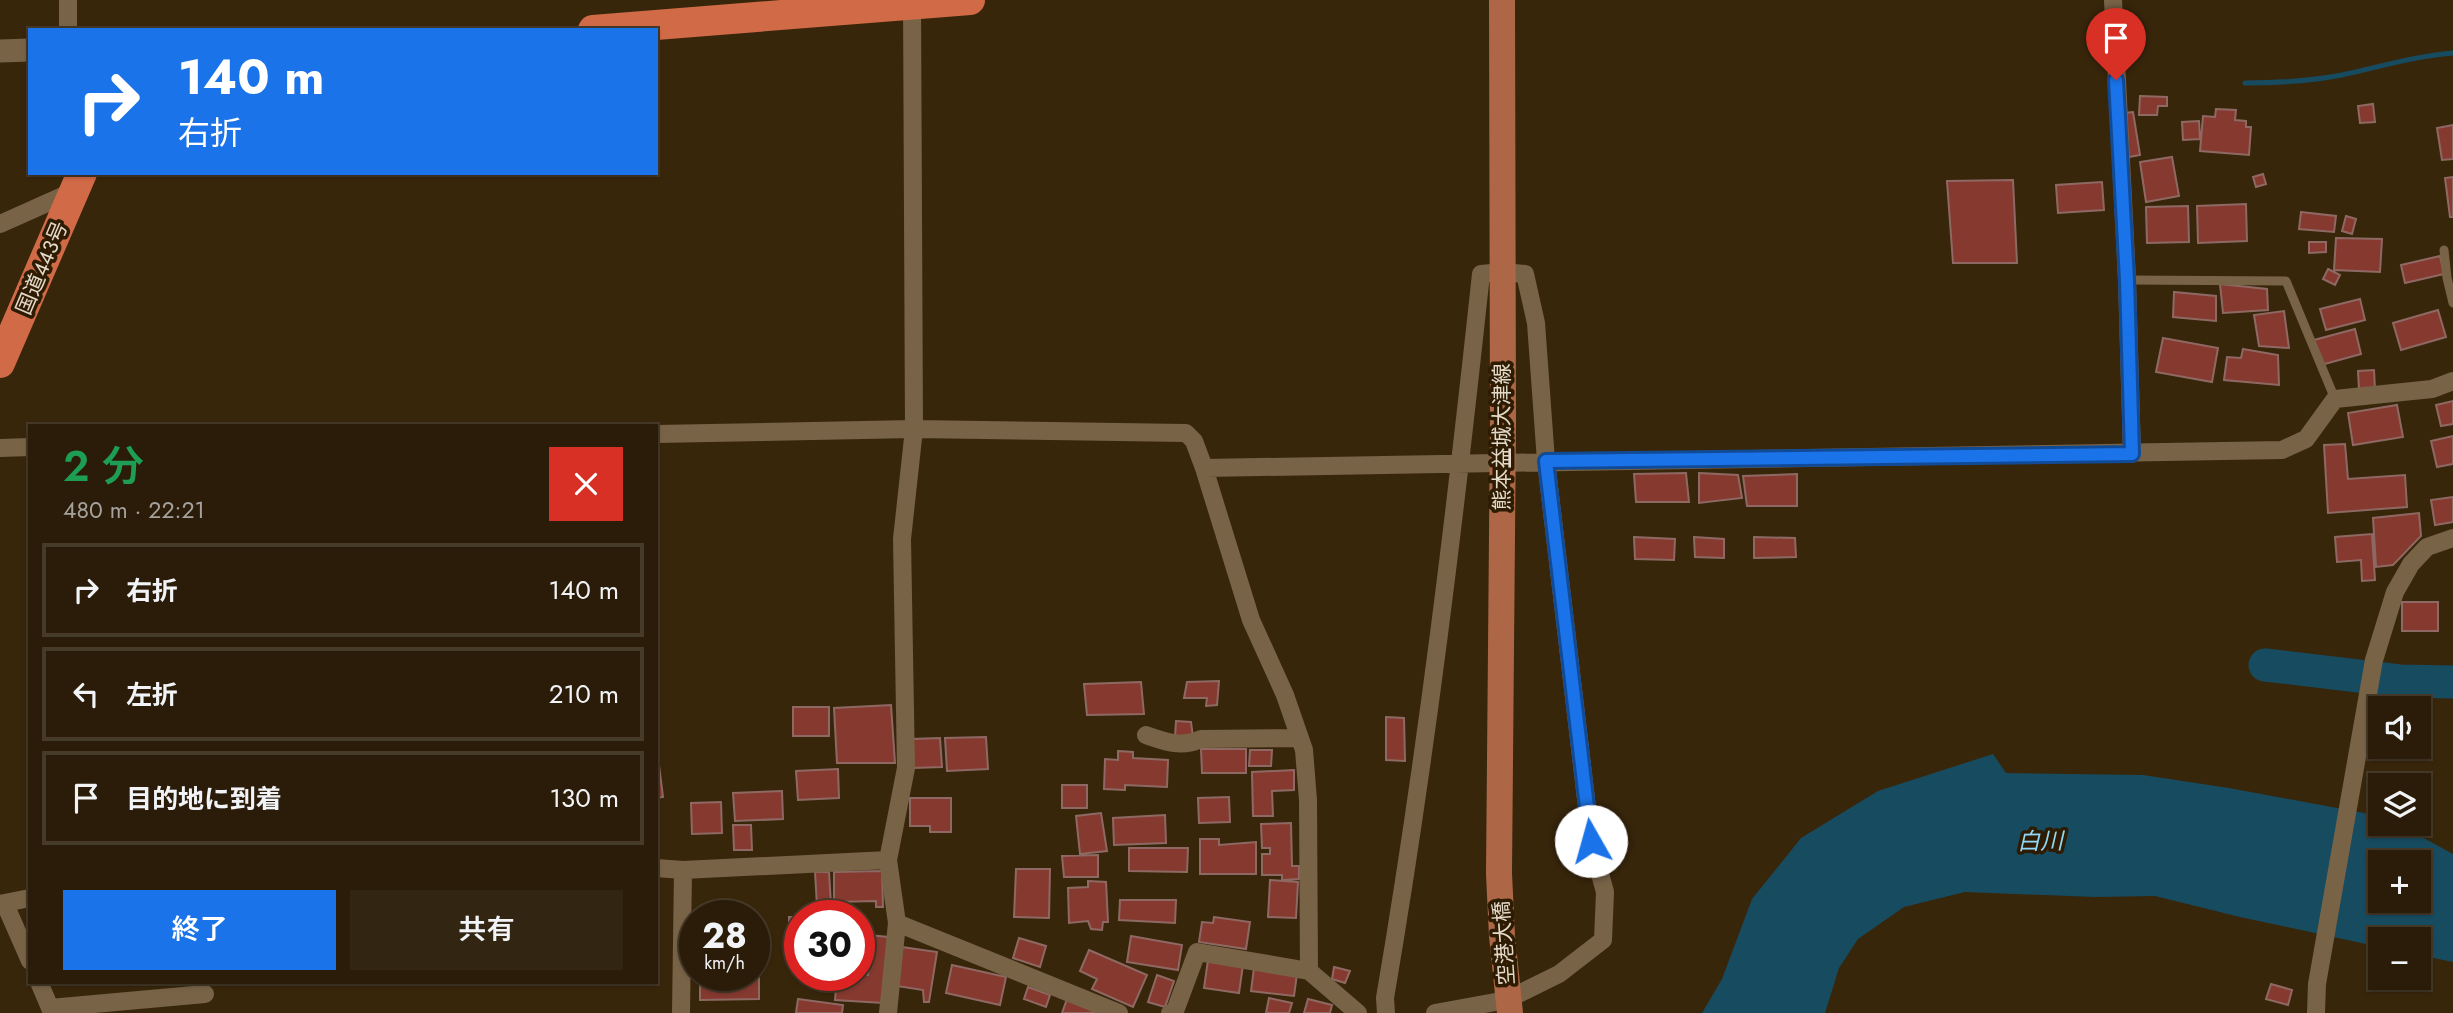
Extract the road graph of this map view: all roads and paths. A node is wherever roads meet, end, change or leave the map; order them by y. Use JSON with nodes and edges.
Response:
{"nodes":[{"id":1,"x":68,"y":0,"type":"edge"},
{"id":2,"x":970,"y":0,"type":"edge"},
{"id":3,"x":1502,"y":0,"type":"edge"},
{"id":4,"x":2113,"y":0,"type":"edge"},
{"id":5,"x":912,"y":2,"type":"edge"},
{"id":6,"x":68,"y":28,"type":"edge"},
{"id":7,"x":616,"y":28,"type":"edge"},
{"id":8,"x":28,"y":50,"type":"edge"},
{"id":9,"x":0,"y":51,"type":"edge"},
{"id":10,"x":79,"y":182,"type":"edge"},
{"id":11,"x":0,"y":224,"type":"edge"},
{"id":12,"x":2444,"y":250,"type":"dead end"},
{"id":13,"x":1503,"y":272,"type":"junction"},
{"id":14,"x":2127,"y":280,"type":"junction"},
{"id":15,"x":2453,"y":303,"type":"edge"},
{"id":16,"x":0,"y":363,"type":"edge"},
{"id":17,"x":2453,"y":381,"type":"edge"},
{"id":18,"x":2334,"y":399,"type":"junction"},
{"id":19,"x":914,"y":429,"type":"junction"},
{"id":20,"x":658,"y":434,"type":"edge"},
{"id":21,"x":28,"y":447,"type":"edge"},
{"id":22,"x":0,"y":448,"type":"edge"},
{"id":23,"x":2132,"y":454,"type":"junction"},
{"id":24,"x":1546,"y":461,"type":"junction"},
{"id":25,"x":1461,"y":463,"type":"junction"},
{"id":26,"x":1204,"y":468,"type":"junction"},
{"id":27,"x":2453,"y":538,"type":"edge"},
{"id":28,"x":1146,"y":735,"type":"dead end"},
{"id":29,"x":1298,"y":738,"type":"junction"},
{"id":30,"x":888,"y":860,"type":"junction"},
{"id":31,"x":658,"y":868,"type":"edge"},
{"id":32,"x":683,"y":870,"type":"junction"},
{"id":33,"x":1499,"y":874,"type":"joint"},
{"id":34,"x":28,"y":898,"type":"edge"},
{"id":35,"x":3,"y":904,"type":"edge"},
{"id":36,"x":897,"y":923,"type":"junction"},
{"id":37,"x":28,"y":957,"type":"edge"},
{"id":38,"x":1309,"y":971,"type":"junction"},
{"id":39,"x":39,"y":984,"type":"edge"},
{"id":40,"x":205,"y":993,"type":"dead end"},
{"id":41,"x":51,"y":1011,"type":"edge"},
{"id":42,"x":681,"y":1013,"type":"edge"},
{"id":43,"x":888,"y":1013,"type":"edge"},
{"id":44,"x":1119,"y":1013,"type":"edge"},
{"id":45,"x":1170,"y":1013,"type":"edge"},
{"id":46,"x":1358,"y":1013,"type":"edge"},
{"id":47,"x":1386,"y":1013,"type":"edge"},
{"id":48,"x":1435,"y":1013,"type":"edge"},
{"id":49,"x":1510,"y":1013,"type":"edge"},
{"id":50,"x":2316,"y":1013,"type":"edge"}],
"edges":[{"from":1,"to":6,"type":"street"},
{"from":2,"to":5,"type":"highway"},
{"from":3,"to":13,"type":"main road","name":"熊本益城大津線"},
{"from":4,"to":14,"type":"street"},
{"from":5,"to":7,"type":"highway"},
{"from":5,"to":19,"type":"street"},
{"from":8,"to":9,"type":"main road"},
{"from":10,"to":11,"type":"street"},
{"from":10,"to":16,"type":"highway","name":"国道443号"},
{"from":12,"to":15,"type":"lane"},
{"from":13,"to":24,"type":"street"},
{"from":13,"to":25,"type":"street"},
{"from":13,"to":33,"type":"main road","name":"熊本益城大津線"},
{"from":14,"to":18,"type":"lane"},
{"from":14,"to":23,"type":"street"},
{"from":17,"to":18,"type":"street"},
{"from":18,"to":23,"type":"street"},
{"from":19,"to":20,"type":"street"},
{"from":19,"to":26,"type":"street"},
{"from":19,"to":30,"type":"street"},
{"from":21,"to":22,"type":"street"},
{"from":23,"to":24,"type":"street"},
{"from":24,"to":25,"type":"street"},
{"from":24,"to":48,"type":"street"},
{"from":25,"to":26,"type":"street"},
{"from":25,"to":47,"type":"street"},
{"from":26,"to":29,"type":"street"},
{"from":27,"to":50,"type":"street"},
{"from":28,"to":29,"type":"street"},
{"from":29,"to":38,"type":"street"},
{"from":30,"to":32,"type":"street"},
{"from":30,"to":36,"type":"street"},
{"from":31,"to":32,"type":"street"},
{"from":32,"to":42,"type":"street"},
{"from":33,"to":49,"type":"main road","name":"空港大橋"},
{"from":34,"to":35,"type":"street"},
{"from":35,"to":37,"type":"street"},
{"from":36,"to":43,"type":"street"},
{"from":36,"to":44,"type":"street"},
{"from":38,"to":45,"type":"street"},
{"from":38,"to":46,"type":"street"},
{"from":39,"to":41,"type":"street"},
{"from":40,"to":41,"type":"street"}]}
